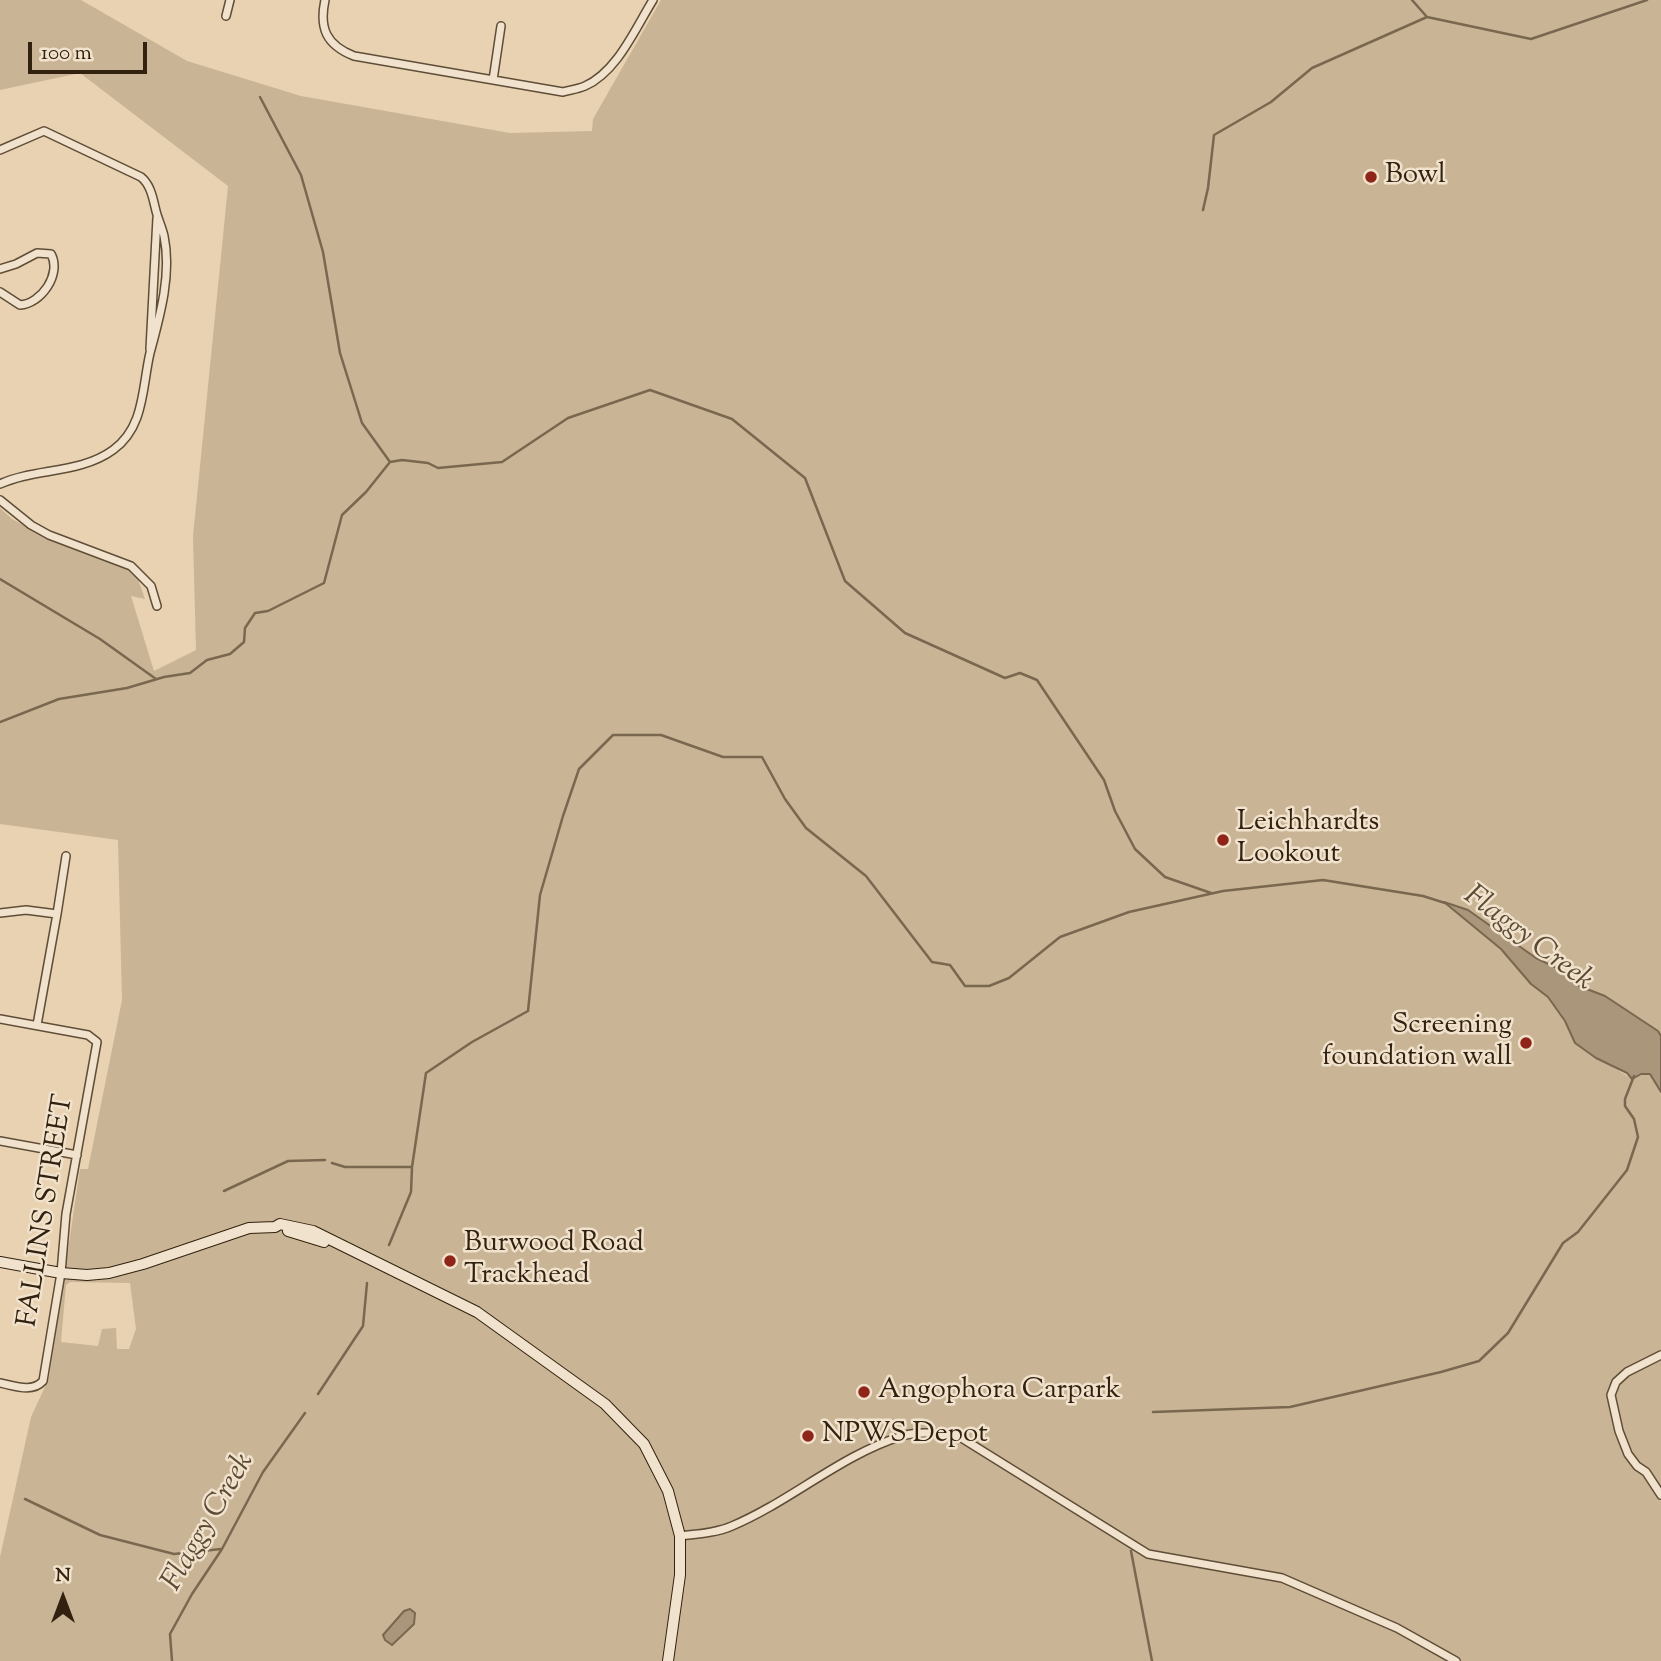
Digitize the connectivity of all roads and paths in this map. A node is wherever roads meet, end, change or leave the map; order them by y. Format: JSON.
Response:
{"nodes":[{"id":1,"x":230,"y":0,"type":"edge"},
{"id":2,"x":325,"y":0,"type":"edge"},
{"id":3,"x":653,"y":0,"type":"edge"},
{"id":4,"x":226,"y":16,"type":"dead end"},
{"id":5,"x":501,"y":26,"type":"dead end"},
{"id":6,"x":493,"y":80,"type":"junction"},
{"id":7,"x":0,"y":150,"type":"edge"},
{"id":8,"x":0,"y":269,"type":"edge"},
{"id":9,"x":0,"y":292,"type":"edge"},
{"id":10,"x":0,"y":484,"type":"edge"},
{"id":11,"x":0,"y":499,"type":"edge"},
{"id":12,"x":157,"y":606,"type":"dead end"},
{"id":13,"x":66,"y":856,"type":"dead end"},
{"id":14,"x":0,"y":913,"type":"edge"},
{"id":15,"x":57,"y":914,"type":"junction"},
{"id":16,"x":0,"y":1019,"type":"edge"},
{"id":17,"x":37,"y":1026,"type":"junction"},
{"id":18,"x":0,"y":1141,"type":"edge"},
{"id":19,"x":77,"y":1155,"type":"junction"},
{"id":20,"x":0,"y":1262,"type":"edge"},
{"id":21,"x":61,"y":1273,"type":"junction"},
{"id":22,"x":1661,"y":1355,"type":"edge"},
{"id":23,"x":0,"y":1383,"type":"edge"},
{"id":24,"x":1661,"y":1495,"type":"edge"},
{"id":25,"x":680,"y":1536,"type":"junction"},
{"id":26,"x":668,"y":1661,"type":"edge"},
{"id":27,"x":1455,"y":1661,"type":"edge"}],
"edges":[{"from":1,"to":4,"type":"street"},
{"from":2,"to":6,"type":"street"},
{"from":3,"to":6,"type":"street"},
{"from":5,"to":6,"type":"street"},
{"from":7,"to":10,"type":"street"},
{"from":8,"to":9,"type":"street"},
{"from":11,"to":12,"type":"street"},
{"from":13,"to":15,"type":"street"},
{"from":14,"to":15,"type":"street"},
{"from":15,"to":17,"type":"street"},
{"from":16,"to":17,"type":"street"},
{"from":17,"to":19,"type":"street","name":"FALLINS STREET"},
{"from":18,"to":19,"type":"street"},
{"from":19,"to":21,"type":"street","name":"FALLINS STREET"},
{"from":20,"to":21,"type":"main road"},
{"from":21,"to":23,"type":"street","name":"FALLINS STREET"},
{"from":21,"to":25,"type":"main road"},
{"from":22,"to":24,"type":"street"},
{"from":25,"to":26,"type":"main road"},
{"from":25,"to":27,"type":"street"}]}
